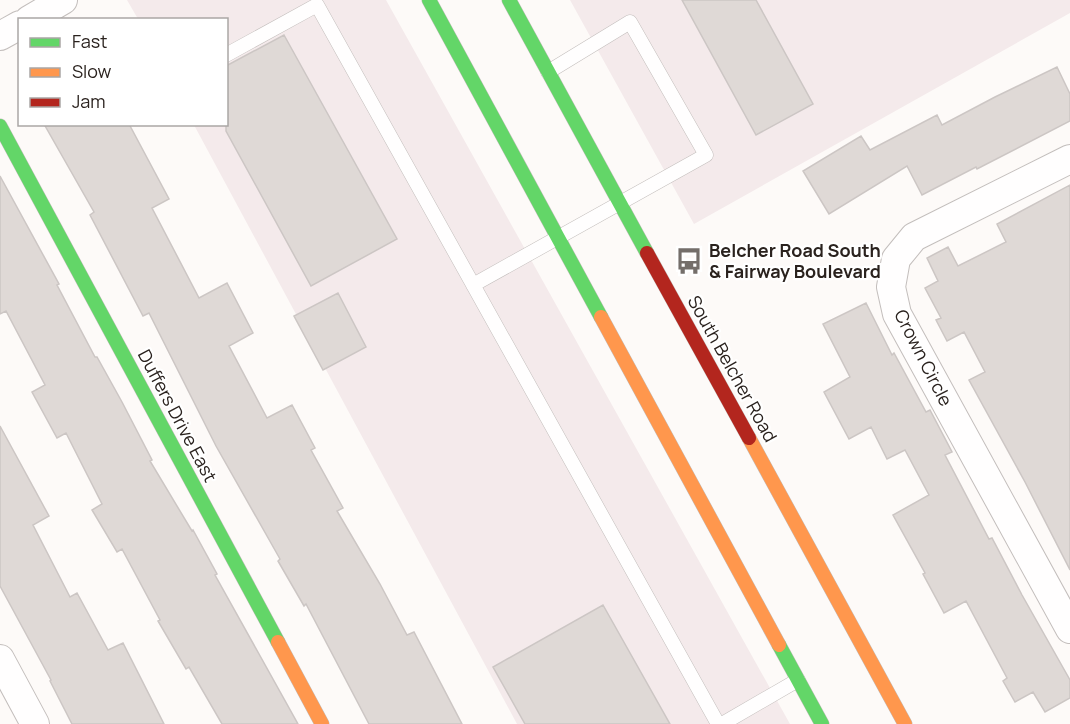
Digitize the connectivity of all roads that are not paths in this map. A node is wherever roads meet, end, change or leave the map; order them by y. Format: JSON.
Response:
{"nodes":[{"id":1,"x":63,"y":0,"type":"edge"},
{"id":2,"x":429,"y":0,"type":"edge"},
{"id":3,"x":509,"y":0,"type":"edge"},
{"id":4,"x":32,"y":18,"type":"edge"},
{"id":5,"x":18,"y":26,"type":"edge"},
{"id":6,"x":0,"y":36,"type":"edge"},
{"id":7,"x":228,"y":54,"type":"edge"},
{"id":8,"x":548,"y":72,"type":"junction"},
{"id":9,"x":0,"y":126,"type":"edge"},
{"id":10,"x":1070,"y":159,"type":"edge"},
{"id":11,"x":621,"y":204,"type":"junction"},
{"id":12,"x":558,"y":237,"type":"junction"},
{"id":13,"x":473,"y":285,"type":"junction"},
{"id":14,"x":1070,"y":629,"type":"edge"},
{"id":15,"x":0,"y":659,"type":"edge"},
{"id":16,"x":798,"y":680,"type":"junction"},
{"id":17,"x":35,"y":724,"type":"edge"},
{"id":18,"x":322,"y":724,"type":"edge"},
{"id":19,"x":720,"y":724,"type":"edge"},
{"id":20,"x":822,"y":724,"type":"edge"},
{"id":21,"x":905,"y":724,"type":"edge"}],
"edges":[{"from":1,"to":4,"type":"street"},
{"from":2,"to":12,"type":"main road"},
{"from":3,"to":8,"type":"main road","name":"South Belcher Road"},
{"from":5,"to":6,"type":"street"},
{"from":7,"to":13,"type":"lane"},
{"from":8,"to":11,"type":"main road","name":"South Belcher Road"},
{"from":8,"to":11,"type":"lane"},
{"from":9,"to":18,"type":"main road","name":"Duffers Drive East"},
{"from":10,"to":14,"type":"street","name":"Crown Circle"},
{"from":11,"to":12,"type":"lane"},
{"from":11,"to":21,"type":"main road","name":"South Belcher Road"},
{"from":12,"to":13,"type":"lane"},
{"from":12,"to":16,"type":"main road"},
{"from":13,"to":19,"type":"lane"},
{"from":15,"to":17,"type":"street"},
{"from":16,"to":19,"type":"lane"},
{"from":16,"to":20,"type":"main road"}]}
